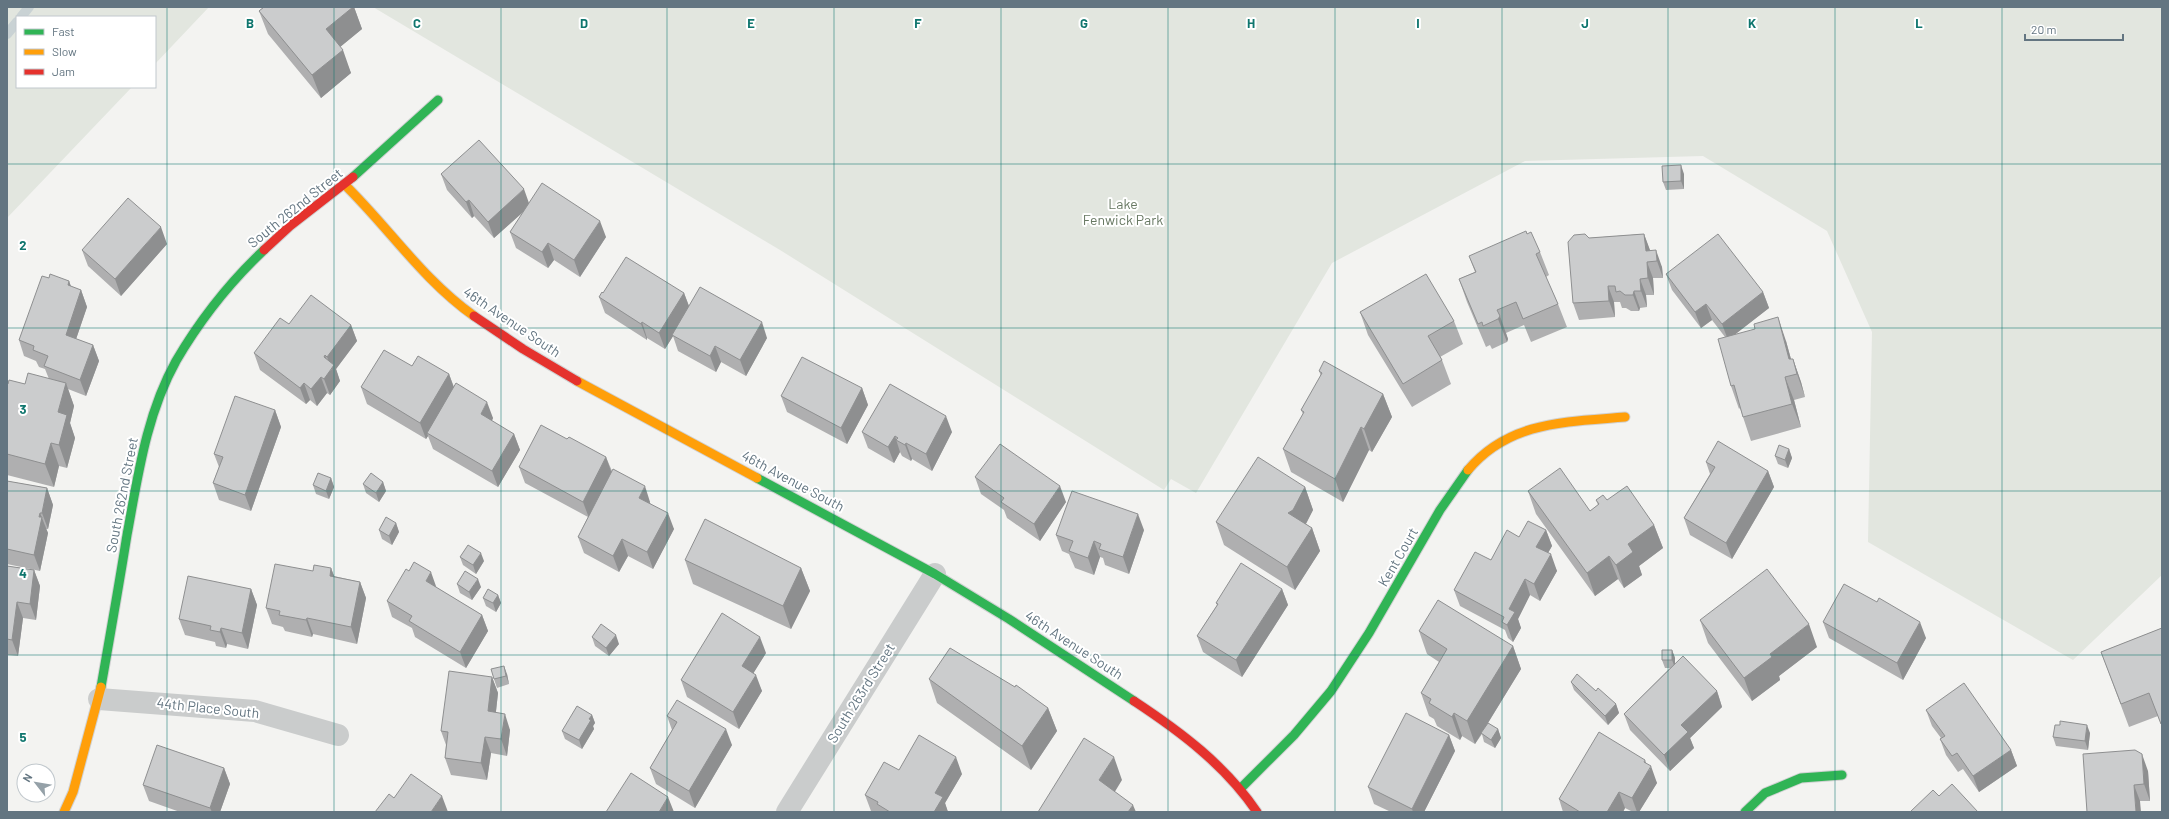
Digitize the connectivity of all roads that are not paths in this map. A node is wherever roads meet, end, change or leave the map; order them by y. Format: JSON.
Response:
{"nodes":[{"id":1,"x":438,"y":100,"type":"dead end"},
{"id":2,"x":345,"y":185,"type":"junction"},
{"id":3,"x":1625,"y":417,"type":"dead end"},
{"id":4,"x":935,"y":574,"type":"junction"},
{"id":5,"x":99,"y":699,"type":"junction"},
{"id":6,"x":338,"y":735,"type":"dead end"},
{"id":7,"x":1842,"y":776,"type":"dead end"},
{"id":8,"x":1241,"y":788,"type":"junction"},
{"id":9,"x":64,"y":812,"type":"edge"},
{"id":10,"x":787,"y":812,"type":"edge"},
{"id":11,"x":1257,"y":812,"type":"edge"},
{"id":12,"x":1745,"y":812,"type":"edge"}],
"edges":[{"from":1,"to":2,"type":"street","name":"South 262nd Street"},
{"from":2,"to":4,"type":"street","name":"46th Avenue South"},
{"from":2,"to":5,"type":"street","name":"South 262nd Street"},
{"from":3,"to":8,"type":"street","name":"Kent Court"},
{"from":4,"to":8,"type":"street","name":"46th Avenue South"},
{"from":4,"to":10,"type":"street","name":"South 263rd Street"},
{"from":5,"to":6,"type":"street","name":"44th Place South"},
{"from":5,"to":9,"type":"street","name":"South 262nd Street"},
{"from":7,"to":12,"type":"street"},
{"from":8,"to":11,"type":"street","name":"46th Avenue South"}]}
